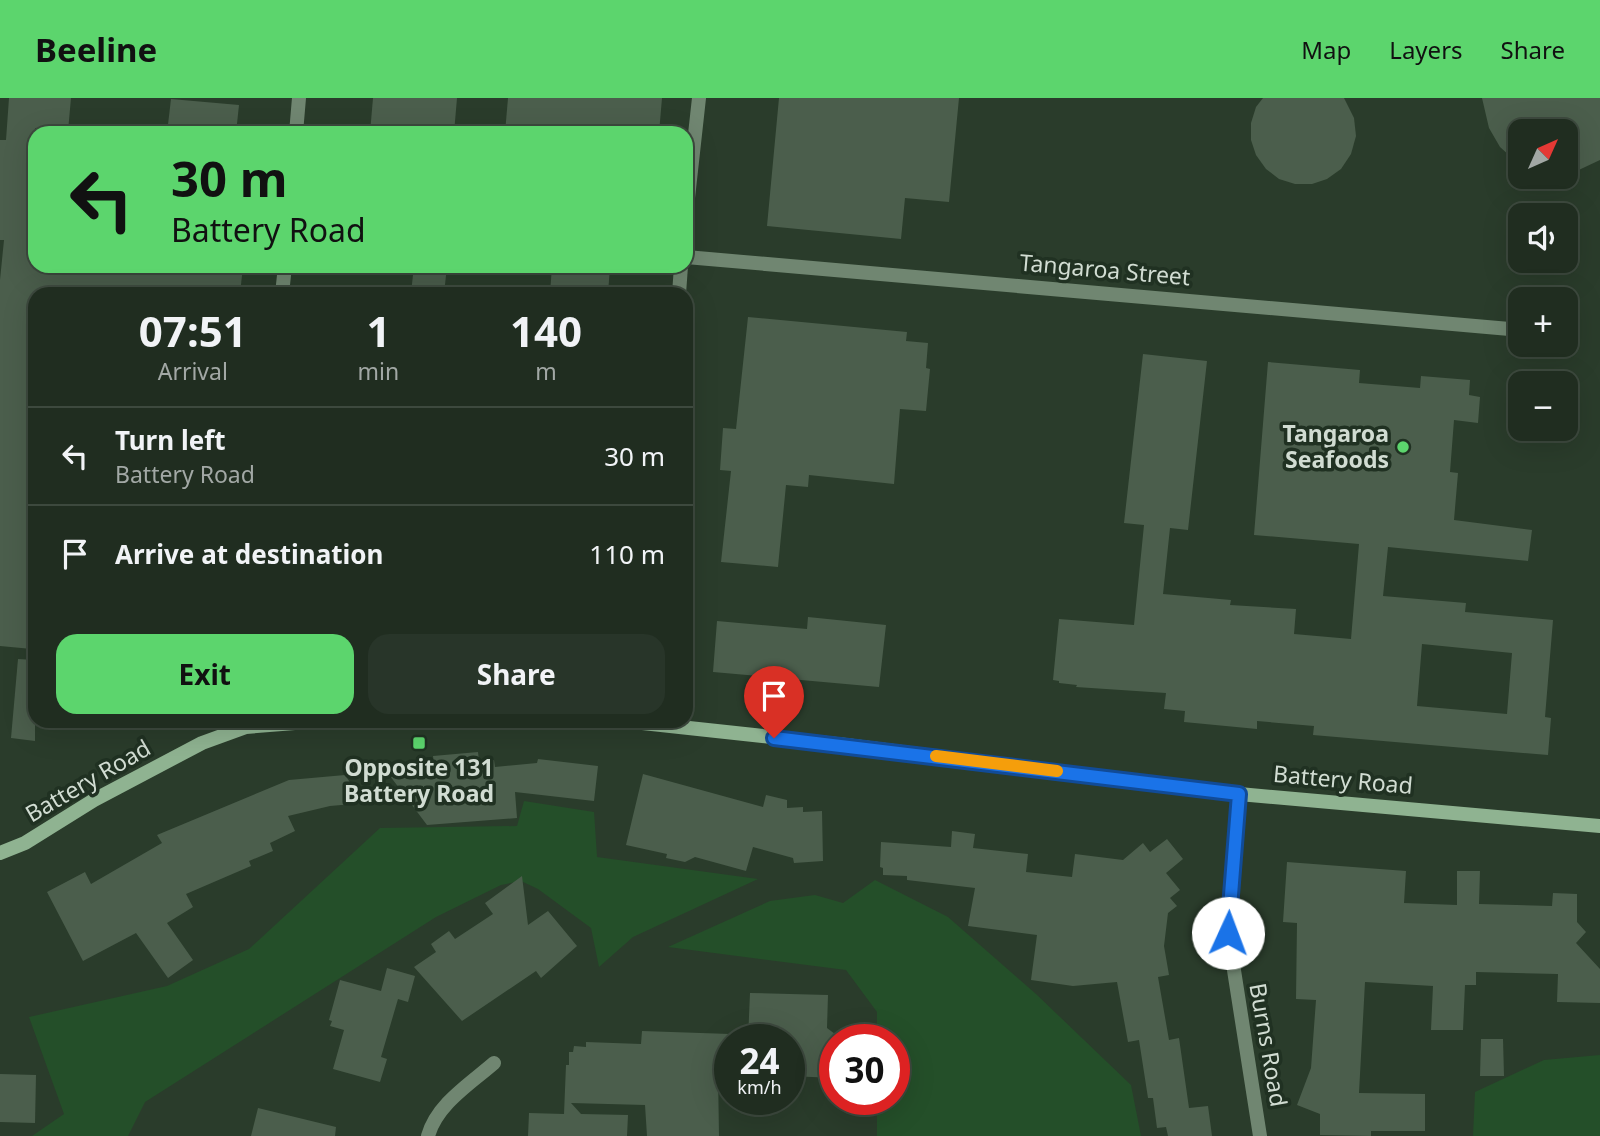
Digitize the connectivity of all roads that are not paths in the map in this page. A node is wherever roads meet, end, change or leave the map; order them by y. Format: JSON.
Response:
{"nodes":[{"id":1,"x":299,"y":98,"type":"edge"},
{"id":2,"x":699,"y":98,"type":"edge"},
{"id":3,"x":297,"y":126,"type":"edge"},
{"id":4,"x":693,"y":152,"type":"edge"},
{"id":5,"x":693,"y":258,"type":"edge"},
{"id":6,"x":1508,"y":329,"type":"edge"},
{"id":7,"x":693,"y":727,"type":"edge"},
{"id":8,"x":237,"y":728,"type":"edge"},
{"id":9,"x":1239,"y":794,"type":"junction"},
{"id":10,"x":1600,"y":826,"type":"edge"},
{"id":11,"x":0,"y":853,"type":"edge"},
{"id":12,"x":494,"y":1063,"type":"dead end"},
{"id":13,"x":428,"y":1136,"type":"edge"},
{"id":14,"x":1260,"y":1136,"type":"edge"}],
"edges":[{"from":1,"to":3,"type":"street"},
{"from":2,"to":4,"type":"street"},
{"from":5,"to":6,"type":"street","name":"Tangaroa Street"},
{"from":7,"to":9,"type":"street","name":"Battery Road"},
{"from":8,"to":11,"type":"street","name":"Battery Road"},
{"from":9,"to":10,"type":"street","name":"Battery Road"},
{"from":9,"to":14,"type":"street","name":"Burns Road"},
{"from":12,"to":13,"type":"street"}]}
